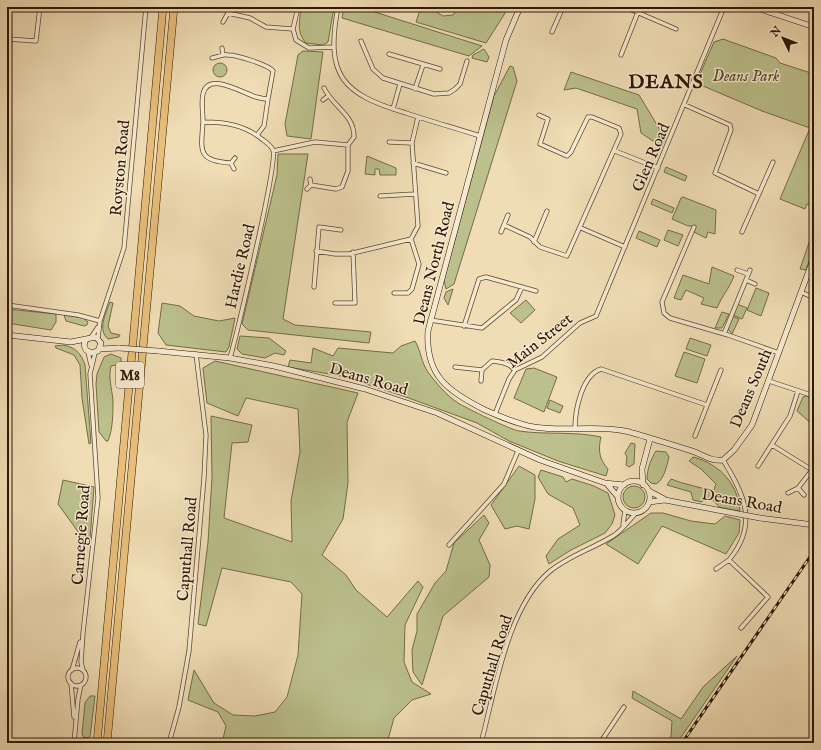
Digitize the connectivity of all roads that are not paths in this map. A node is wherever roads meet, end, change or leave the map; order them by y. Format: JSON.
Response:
{"nodes":[{"id":1,"x":40,"y":7,"type":"edge"},
{"id":2,"x":146,"y":7,"type":"edge"},
{"id":3,"x":163,"y":7,"type":"edge"},
{"id":4,"x":174,"y":7,"type":"edge"},
{"id":5,"x":225,"y":7,"type":"edge"},
{"id":6,"x":298,"y":7,"type":"edge"},
{"id":7,"x":338,"y":7,"type":"edge"},
{"id":8,"x":520,"y":7,"type":"edge"},
{"id":9,"x":563,"y":7,"type":"edge"},
{"id":10,"x":625,"y":7,"type":"edge"},
{"id":11,"x":640,"y":7,"type":"edge"},
{"id":12,"x":724,"y":7,"type":"edge"},
{"id":13,"x":754,"y":7,"type":"edge"},
{"id":14,"x":773,"y":7,"type":"edge"},
{"id":15,"x":228,"y":13,"type":"junction"},
{"id":16,"x":638,"y":13,"type":"junction"},
{"id":17,"x":770,"y":13,"type":"junction"},
{"id":18,"x":223,"y":22,"type":"dead end"},
{"id":19,"x":814,"y":26,"type":"edge"},
{"id":20,"x":293,"y":29,"type":"junction"},
{"id":21,"x":676,"y":29,"type":"dead end"},
{"id":22,"x":552,"y":32,"type":"dead end"},
{"id":23,"x":8,"y":39,"type":"edge"},
{"id":24,"x":361,"y":41,"type":"dead end"},
{"id":25,"x":333,"y":47,"type":"junction"},
{"id":26,"x":222,"y":48,"type":"dead end"},
{"id":27,"x":389,"y":54,"type":"dead end"},
{"id":28,"x":223,"y":55,"type":"junction"},
{"id":29,"x":622,"y":55,"type":"dead end"},
{"id":30,"x":212,"y":58,"type":"dead end"},
{"id":31,"x":467,"y":61,"type":"dead end"},
{"id":32,"x":423,"y":65,"type":"junction"},
{"id":33,"x":440,"y":69,"type":"dead end"},
{"id":34,"x":400,"y":84,"type":"junction"},
{"id":35,"x":324,"y":88,"type":"dead end"},
{"id":36,"x":415,"y":89,"type":"junction"},
{"id":37,"x":328,"y":96,"type":"junction"},
{"id":38,"x":268,"y":99,"type":"junction"},
{"id":39,"x":322,"y":100,"type":"dead end"},
{"id":40,"x":685,"y":105,"type":"junction"},
{"id":41,"x":393,"y":109,"type":"junction"},
{"id":42,"x":539,"y":115,"type":"dead end"},
{"id":43,"x":418,"y":117,"type":"junction"},
{"id":44,"x":203,"y":122,"type":"junction"},
{"id":45,"x":257,"y":135,"type":"junction"},
{"id":46,"x":480,"y":136,"type":"junction"},
{"id":47,"x":389,"y":142,"type":"dead end"},
{"id":48,"x":412,"y":143,"type":"junction"},
{"id":49,"x":348,"y":146,"type":"junction"},
{"id":50,"x":273,"y":151,"type":"junction"},
{"id":51,"x":615,"y":151,"type":"junction"},
{"id":52,"x":235,"y":158,"type":"dead end"},
{"id":53,"x":231,"y":162,"type":"junction"},
{"id":54,"x":773,"y":162,"type":"dead end"},
{"id":55,"x":413,"y":163,"type":"junction"},
{"id":56,"x":658,"y":168,"type":"junction"},
{"id":57,"x":234,"y":169,"type":"dead end"},
{"id":58,"x":446,"y":173,"type":"dead end"},
{"id":59,"x":310,"y":179,"type":"dead end"},
{"id":60,"x":311,"y":185,"type":"junction"},
{"id":61,"x":307,"y":189,"type":"dead end"},
{"id":62,"x":415,"y":194,"type":"junction"},
{"id":63,"x":759,"y":194,"type":"junction"},
{"id":64,"x":380,"y":196,"type":"dead end"},
{"id":65,"x":547,"y":211,"type":"dead end"},
{"id":66,"x":508,"y":215,"type":"dead end"},
{"id":67,"x":504,"y":225,"type":"junction"},
{"id":68,"x":694,"y":227,"type":"dead end"},
{"id":69,"x":581,"y":228,"type":"junction"},
{"id":70,"x":341,"y":230,"type":"dead end"},
{"id":71,"x":501,"y":232,"type":"dead end"},
{"id":72,"x":742,"y":232,"type":"dead end"},
{"id":73,"x":411,"y":239,"type":"junction"},
{"id":74,"x":534,"y":242,"type":"junction"},
{"id":75,"x":626,"y":247,"type":"junction"},
{"id":76,"x":316,"y":251,"type":"junction"},
{"id":77,"x":353,"y":252,"type":"junction"},
{"id":78,"x":814,"y":257,"type":"edge"},
{"id":79,"x":737,"y":270,"type":"dead end"},
{"id":80,"x":750,"y":270,"type":"dead end"},
{"id":81,"x":748,"y":274,"type":"junction"},
{"id":82,"x":746,"y":280,"type":"junction"},
{"id":83,"x":755,"y":284,"type":"dead end"},
{"id":84,"x":314,"y":287,"type":"dead end"},
{"id":85,"x":522,"y":287,"type":"junction"},
{"id":86,"x":536,"y":291,"type":"dead end"},
{"id":87,"x":801,"y":292,"type":"junction"},
{"id":88,"x":394,"y":293,"type":"dead end"},
{"id":89,"x":814,"y":298,"type":"edge"},
{"id":90,"x":335,"y":303,"type":"dead end"},
{"id":91,"x":7,"y":305,"type":"edge"},
{"id":92,"x":596,"y":316,"type":"joint"},
{"id":93,"x":430,"y":320,"type":"junction"},
{"id":94,"x":100,"y":321,"type":"junction"},
{"id":95,"x":464,"y":326,"type":"junction"},
{"id":96,"x":98,"y":327,"type":"junction"},
{"id":97,"x":724,"y":334,"type":"junction"},
{"id":98,"x":7,"y":335,"type":"edge"},
{"id":99,"x":92,"y":336,"type":"junction"},
{"id":100,"x":86,"y":339,"type":"junction"},
{"id":101,"x":71,"y":342,"type":"junction"},
{"id":102,"x":100,"y":343,"type":"junction"},
{"id":103,"x":86,"y":350,"type":"junction"},
{"id":104,"x":95,"y":353,"type":"junction"},
{"id":105,"x":196,"y":354,"type":"junction"},
{"id":106,"x":779,"y":354,"type":"junction"},
{"id":107,"x":230,"y":358,"type":"junction"},
{"id":108,"x":91,"y":366,"type":"junction"},
{"id":109,"x":455,"y":367,"type":"dead end"},
{"id":110,"x":482,"y":370,"type":"junction"},
{"id":111,"x":515,"y":370,"type":"junction"},
{"id":112,"x":720,"y":370,"type":"dead end"},
{"id":113,"x":481,"y":381,"type":"dead end"},
{"id":114,"x":769,"y":381,"type":"junction"},
{"id":115,"x":798,"y":391,"type":"junction"},
{"id":116,"x":814,"y":396,"type":"edge"},
{"id":117,"x":707,"y":405,"type":"junction"},
{"id":118,"x":495,"y":414,"type":"junction"},
{"id":119,"x":574,"y":428,"type":"junction"},
{"id":120,"x":695,"y":436,"type":"dead end"},
{"id":121,"x":650,"y":439,"type":"junction"},
{"id":122,"x":772,"y":445,"type":"junction"},
{"id":123,"x":518,"y":451,"type":"junction"},
{"id":124,"x":723,"y":460,"type":"junction"},
{"id":125,"x":758,"y":466,"type":"dead end"},
{"id":126,"x":642,"y":469,"type":"junction"},
{"id":127,"x":813,"y":469,"type":"edge"},
{"id":128,"x":634,"y":481,"type":"junction"},
{"id":129,"x":605,"y":483,"type":"junction"},
{"id":130,"x":624,"y":485,"type":"junction"},
{"id":131,"x":643,"y":485,"type":"junction"},
{"id":132,"x":798,"y":488,"type":"junction"},
{"id":133,"x":649,"y":491,"type":"junction"},
{"id":134,"x":788,"y":493,"type":"dead end"},
{"id":135,"x":804,"y":494,"type":"dead end"},
{"id":136,"x":618,"y":496,"type":"junction"},
{"id":137,"x":665,"y":500,"type":"junction"},
{"id":138,"x":650,"y":502,"type":"junction"},
{"id":139,"x":625,"y":510,"type":"junction"},
{"id":140,"x":636,"y":513,"type":"junction"},
{"id":141,"x":623,"y":525,"type":"junction"},
{"id":142,"x":814,"y":525,"type":"edge"},
{"id":143,"x":449,"y":545,"type":"dead end"},
{"id":144,"x":729,"y":560,"type":"junction"},
{"id":145,"x":716,"y":569,"type":"dead end"},
{"id":146,"x":741,"y":628,"type":"dead end"},
{"id":147,"x":83,"y":633,"type":"junction"},
{"id":148,"x":72,"y":670,"type":"junction"},
{"id":149,"x":83,"y":670,"type":"junction"},
{"id":150,"x":71,"y":684,"type":"junction"},
{"id":151,"x":81,"y":685,"type":"junction"},
{"id":152,"x":624,"y":707,"type":"dead end"},
{"id":153,"x":75,"y":726,"type":"junction"},
{"id":154,"x":74,"y":743,"type":"edge"},
{"id":155,"x":97,"y":743,"type":"edge"},
{"id":156,"x":107,"y":743,"type":"edge"},
{"id":157,"x":169,"y":743,"type":"edge"},
{"id":158,"x":481,"y":743,"type":"edge"},
{"id":159,"x":600,"y":743,"type":"edge"}],
"edges":[{"from":1,"to":23,"type":"street"},
{"from":2,"to":94,"type":"street","name":"Royston Road"},
{"from":3,"to":155,"type":"highway","number":"M8"},
{"from":4,"to":156,"type":"highway","number":"M8"},
{"from":5,"to":15,"type":"street"},
{"from":6,"to":20,"type":"street"},
{"from":7,"to":25,"type":"street"},
{"from":8,"to":46,"type":"street","name":"Deans North Road"},
{"from":9,"to":22,"type":"street"},
{"from":10,"to":16,"type":"street"},
{"from":11,"to":16,"type":"street"},
{"from":12,"to":40,"type":"street","name":"Glen Road"},
{"from":13,"to":17,"type":"street"},
{"from":14,"to":17,"type":"street"},
{"from":15,"to":18,"type":"street"},
{"from":15,"to":20,"type":"street"},
{"from":16,"to":21,"type":"street"},
{"from":16,"to":29,"type":"street"},
{"from":17,"to":19,"type":"street"},
{"from":20,"to":25,"type":"street"},
{"from":24,"to":34,"type":"street"},
{"from":25,"to":41,"type":"street"},
{"from":26,"to":28,"type":"street"},
{"from":27,"to":32,"type":"street"},
{"from":28,"to":30,"type":"street"},
{"from":28,"to":38,"type":"street"},
{"from":31,"to":36,"type":"street"},
{"from":32,"to":33,"type":"street"},
{"from":32,"to":36,"type":"street"},
{"from":34,"to":36,"type":"street"},
{"from":34,"to":41,"type":"street"},
{"from":35,"to":37,"type":"street"},
{"from":37,"to":39,"type":"street"},
{"from":37,"to":49,"type":"street"},
{"from":38,"to":44,"type":"street"},
{"from":38,"to":45,"type":"street"},
{"from":40,"to":56,"type":"street","name":"Glen Road"},
{"from":40,"to":63,"type":"street"},
{"from":41,"to":43,"type":"street"},
{"from":42,"to":51,"type":"street"},
{"from":43,"to":46,"type":"street"},
{"from":43,"to":48,"type":"street"},
{"from":44,"to":45,"type":"street"},
{"from":44,"to":53,"type":"street"},
{"from":45,"to":50,"type":"street"},
{"from":46,"to":93,"type":"street","name":"Deans North Road"},
{"from":47,"to":48,"type":"street"},
{"from":48,"to":55,"type":"street"},
{"from":49,"to":50,"type":"street"},
{"from":49,"to":60,"type":"street"},
{"from":50,"to":107,"type":"street","name":"Hardie Road"},
{"from":51,"to":56,"type":"street"},
{"from":51,"to":69,"type":"street"},
{"from":52,"to":53,"type":"street"},
{"from":53,"to":57,"type":"street"},
{"from":54,"to":63,"type":"street"},
{"from":55,"to":58,"type":"street"},
{"from":55,"to":62,"type":"street"},
{"from":56,"to":75,"type":"street","name":"Glen Road"},
{"from":59,"to":60,"type":"street"},
{"from":60,"to":61,"type":"street"},
{"from":62,"to":64,"type":"street"},
{"from":62,"to":73,"type":"street"},
{"from":63,"to":72,"type":"street"},
{"from":65,"to":74,"type":"street"},
{"from":66,"to":67,"type":"street"},
{"from":67,"to":71,"type":"street"},
{"from":67,"to":74,"type":"street"},
{"from":68,"to":97,"type":"street"},
{"from":69,"to":74,"type":"street"},
{"from":69,"to":75,"type":"street"},
{"from":70,"to":76,"type":"street"},
{"from":73,"to":77,"type":"street"},
{"from":73,"to":88,"type":"street"},
{"from":75,"to":92,"type":"street","name":"Glen Road"},
{"from":76,"to":77,"type":"street"},
{"from":76,"to":84,"type":"street"},
{"from":77,"to":90,"type":"street"},
{"from":78,"to":87,"type":"street","name":"Deans South"},
{"from":79,"to":81,"type":"street"},
{"from":80,"to":81,"type":"street"},
{"from":81,"to":82,"type":"street"},
{"from":82,"to":83,"type":"street"},
{"from":82,"to":97,"type":"street"},
{"from":85,"to":86,"type":"street"},
{"from":85,"to":95,"type":"street"},
{"from":85,"to":95,"type":"street"},
{"from":87,"to":89,"type":"street"},
{"from":87,"to":106,"type":"street","name":"Deans South"},
{"from":91,"to":94,"type":"street"},
{"from":92,"to":111,"type":"street","name":"Main Street"},
{"from":93,"to":95,"type":"street"},
{"from":93,"to":118,"type":"street","name":"Deans North Road"},
{"from":94,"to":96,"type":"street","name":"Royston Road"},
{"from":96,"to":99,"type":"street","name":"Royston Road"},
{"from":96,"to":102,"type":"street","name":"Royston Road"},
{"from":97,"to":106,"type":"street"},
{"from":98,"to":101,"type":"street"},
{"from":99,"to":100,"type":"street"},
{"from":99,"to":102,"type":"street","name":"Deans Road"},
{"from":100,"to":101,"type":"street"},
{"from":100,"to":103,"type":"street"},
{"from":101,"to":103,"type":"street"},
{"from":102,"to":104,"type":"street"},
{"from":102,"to":105,"type":"street","name":"Deans Road","bridge":true},
{"from":103,"to":104,"type":"street"},
{"from":103,"to":108,"type":"street","name":"Carnegie Road"},
{"from":104,"to":108,"type":"street","name":"Carnegie Road"},
{"from":105,"to":107,"type":"street","name":"Deans Road"},
{"from":105,"to":157,"type":"street","name":"Caputhall Road"},
{"from":106,"to":114,"type":"street","name":"Deans South"},
{"from":107,"to":123,"type":"street","name":"Deans Road"},
{"from":108,"to":147,"type":"street","name":"Carnegie Road"},
{"from":109,"to":110,"type":"street"},
{"from":110,"to":111,"type":"street"},
{"from":110,"to":113,"type":"street"},
{"from":111,"to":118,"type":"street","name":"Main Street"},
{"from":112,"to":117,"type":"street"},
{"from":114,"to":115,"type":"street"},
{"from":114,"to":124,"type":"street","name":"Deans South"},
{"from":115,"to":116,"type":"street"},
{"from":115,"to":122,"type":"street"},
{"from":117,"to":119,"type":"street"},
{"from":117,"to":120,"type":"street"},
{"from":118,"to":119,"type":"street","name":"Deans North Road"},
{"from":119,"to":121,"type":"street","name":"Deans North Road"},
{"from":121,"to":124,"type":"street"},
{"from":121,"to":126,"type":"street"},
{"from":122,"to":125,"type":"street"},
{"from":122,"to":127,"type":"street"},
{"from":123,"to":129,"type":"street","name":"Deans Road"},
{"from":123,"to":143,"type":"street"},
{"from":124,"to":144,"type":"street"},
{"from":126,"to":128,"type":"street"},
{"from":126,"to":131,"type":"street"},
{"from":127,"to":132,"type":"street"},
{"from":128,"to":130,"type":"street"},
{"from":128,"to":131,"type":"street"},
{"from":129,"to":130,"type":"street","name":"Deans Road"},
{"from":129,"to":136,"type":"street","name":"Deans Road"},
{"from":130,"to":136,"type":"street"},
{"from":131,"to":133,"type":"street"},
{"from":132,"to":134,"type":"street"},
{"from":132,"to":135,"type":"street"},
{"from":133,"to":137,"type":"street","name":"Deans Road"},
{"from":133,"to":138,"type":"street"},
{"from":136,"to":139,"type":"street"},
{"from":137,"to":138,"type":"street","name":"Deans Road"},
{"from":137,"to":142,"type":"street","name":"Deans Road","bridge":true},
{"from":138,"to":140,"type":"street"},
{"from":139,"to":140,"type":"street"},
{"from":139,"to":141,"type":"street"},
{"from":140,"to":141,"type":"street","name":"Caputhall Road"},
{"from":141,"to":158,"type":"street","name":"Caputhall Road"},
{"from":144,"to":145,"type":"street"},
{"from":144,"to":146,"type":"street"},
{"from":147,"to":148,"type":"street","name":"Carnegie Road"},
{"from":147,"to":149,"type":"street","name":"Carnegie Road"},
{"from":148,"to":149,"type":"street"},
{"from":148,"to":150,"type":"street","name":"Carnegie Road"},
{"from":149,"to":151,"type":"street","name":"Carnegie Road"},
{"from":150,"to":151,"type":"street"},
{"from":150,"to":153,"type":"street","name":"Carnegie Road"},
{"from":151,"to":153,"type":"street","name":"Carnegie Road"},
{"from":152,"to":159,"type":"street"},
{"from":153,"to":154,"type":"street","name":"Carnegie Road"}]}
